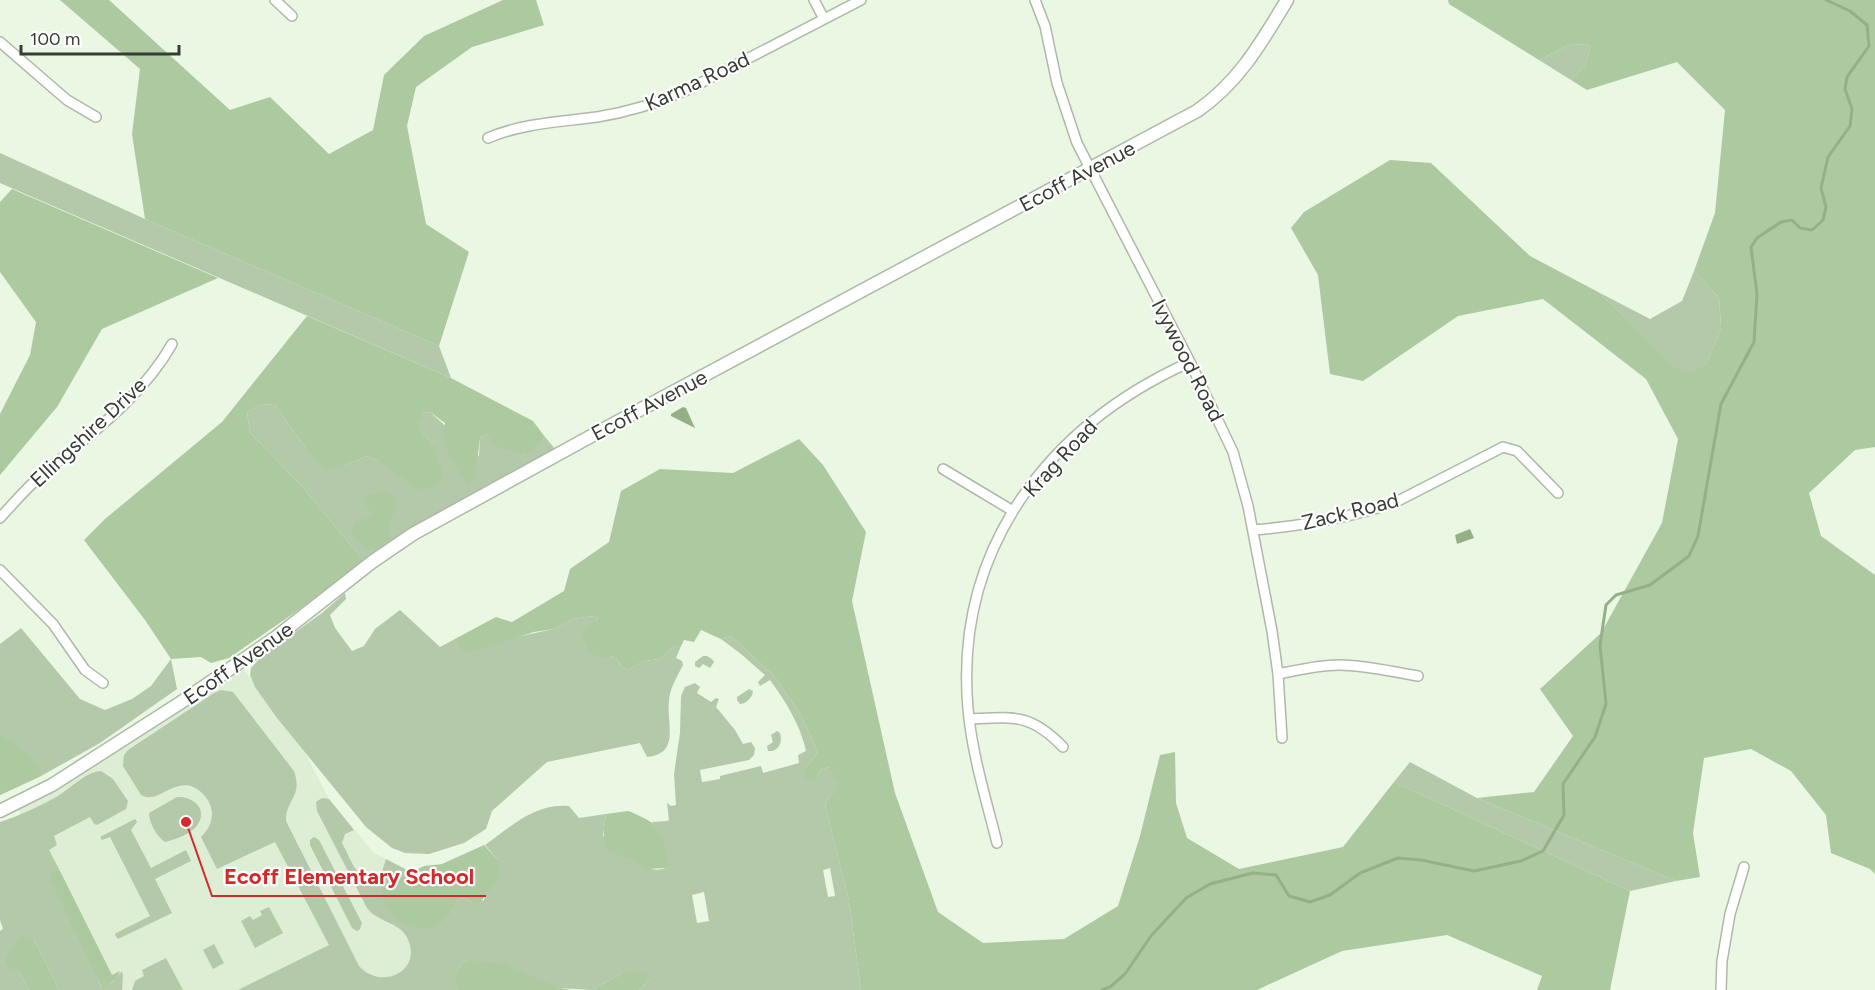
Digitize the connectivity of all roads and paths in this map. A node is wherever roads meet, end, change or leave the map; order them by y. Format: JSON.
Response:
{"nodes":[{"id":1,"x":275,"y":0,"type":"edge"},
{"id":2,"x":814,"y":0,"type":"edge"},
{"id":3,"x":861,"y":0,"type":"edge"},
{"id":4,"x":1035,"y":0,"type":"edge"},
{"id":5,"x":1287,"y":0,"type":"edge"},
{"id":6,"x":292,"y":16,"type":"dead end"},
{"id":7,"x":824,"y":19,"type":"junction"},
{"id":8,"x":0,"y":42,"type":"edge"},
{"id":9,"x":96,"y":117,"type":"dead end"},
{"id":10,"x":488,"y":138,"type":"dead end"},
{"id":11,"x":1089,"y":169,"type":"junction"},
{"id":12,"x":172,"y":344,"type":"dead end"},
{"id":13,"x":1190,"y":362,"type":"junction"},
{"id":14,"x":943,"y":469,"type":"dead end"},
{"id":15,"x":1558,"y":493,"type":"dead end"},
{"id":16,"x":1013,"y":512,"type":"junction"},
{"id":17,"x":0,"y":518,"type":"edge"},
{"id":18,"x":1253,"y":531,"type":"junction"},
{"id":19,"x":0,"y":570,"type":"edge"},
{"id":20,"x":1278,"y":674,"type":"junction"},
{"id":21,"x":1418,"y":676,"type":"dead end"},
{"id":22,"x":104,"y":683,"type":"dead end"},
{"id":23,"x":969,"y":719,"type":"junction"},
{"id":24,"x":1282,"y":738,"type":"dead end"},
{"id":25,"x":1063,"y":747,"type":"dead end"},
{"id":26,"x":0,"y":811,"type":"edge"},
{"id":27,"x":997,"y":843,"type":"dead end"},
{"id":28,"x":1743,"y":867,"type":"dead end"},
{"id":29,"x":1720,"y":990,"type":"edge"}],
"edges":[{"from":1,"to":6,"type":"street"},
{"from":2,"to":7,"type":"street"},
{"from":3,"to":7,"type":"street","name":"Karma Road"},
{"from":4,"to":11,"type":"street","name":"Ivywood Road"},
{"from":5,"to":11,"type":"street","name":"Ecoff Avenue"},
{"from":7,"to":10,"type":"street","name":"Karma Road"},
{"from":8,"to":9,"type":"street"},
{"from":11,"to":13,"type":"street","name":"Ivywood Road"},
{"from":11,"to":26,"type":"street","name":"Ecoff Avenue"},
{"from":12,"to":17,"type":"street","name":"Ellingshire Drive"},
{"from":13,"to":16,"type":"street","name":"Krag Road"},
{"from":13,"to":18,"type":"street","name":"Ivywood Road"},
{"from":14,"to":16,"type":"street"},
{"from":15,"to":18,"type":"street","name":"Zack Road"},
{"from":16,"to":23,"type":"street","name":"Krag Road"},
{"from":18,"to":20,"type":"street","name":"Ivywood Road"},
{"from":19,"to":22,"type":"street"},
{"from":20,"to":21,"type":"street"},
{"from":20,"to":24,"type":"street","name":"Ivywood Road"},
{"from":23,"to":25,"type":"street"},
{"from":23,"to":27,"type":"street","name":"Krag Road"},
{"from":28,"to":29,"type":"street"}]}
